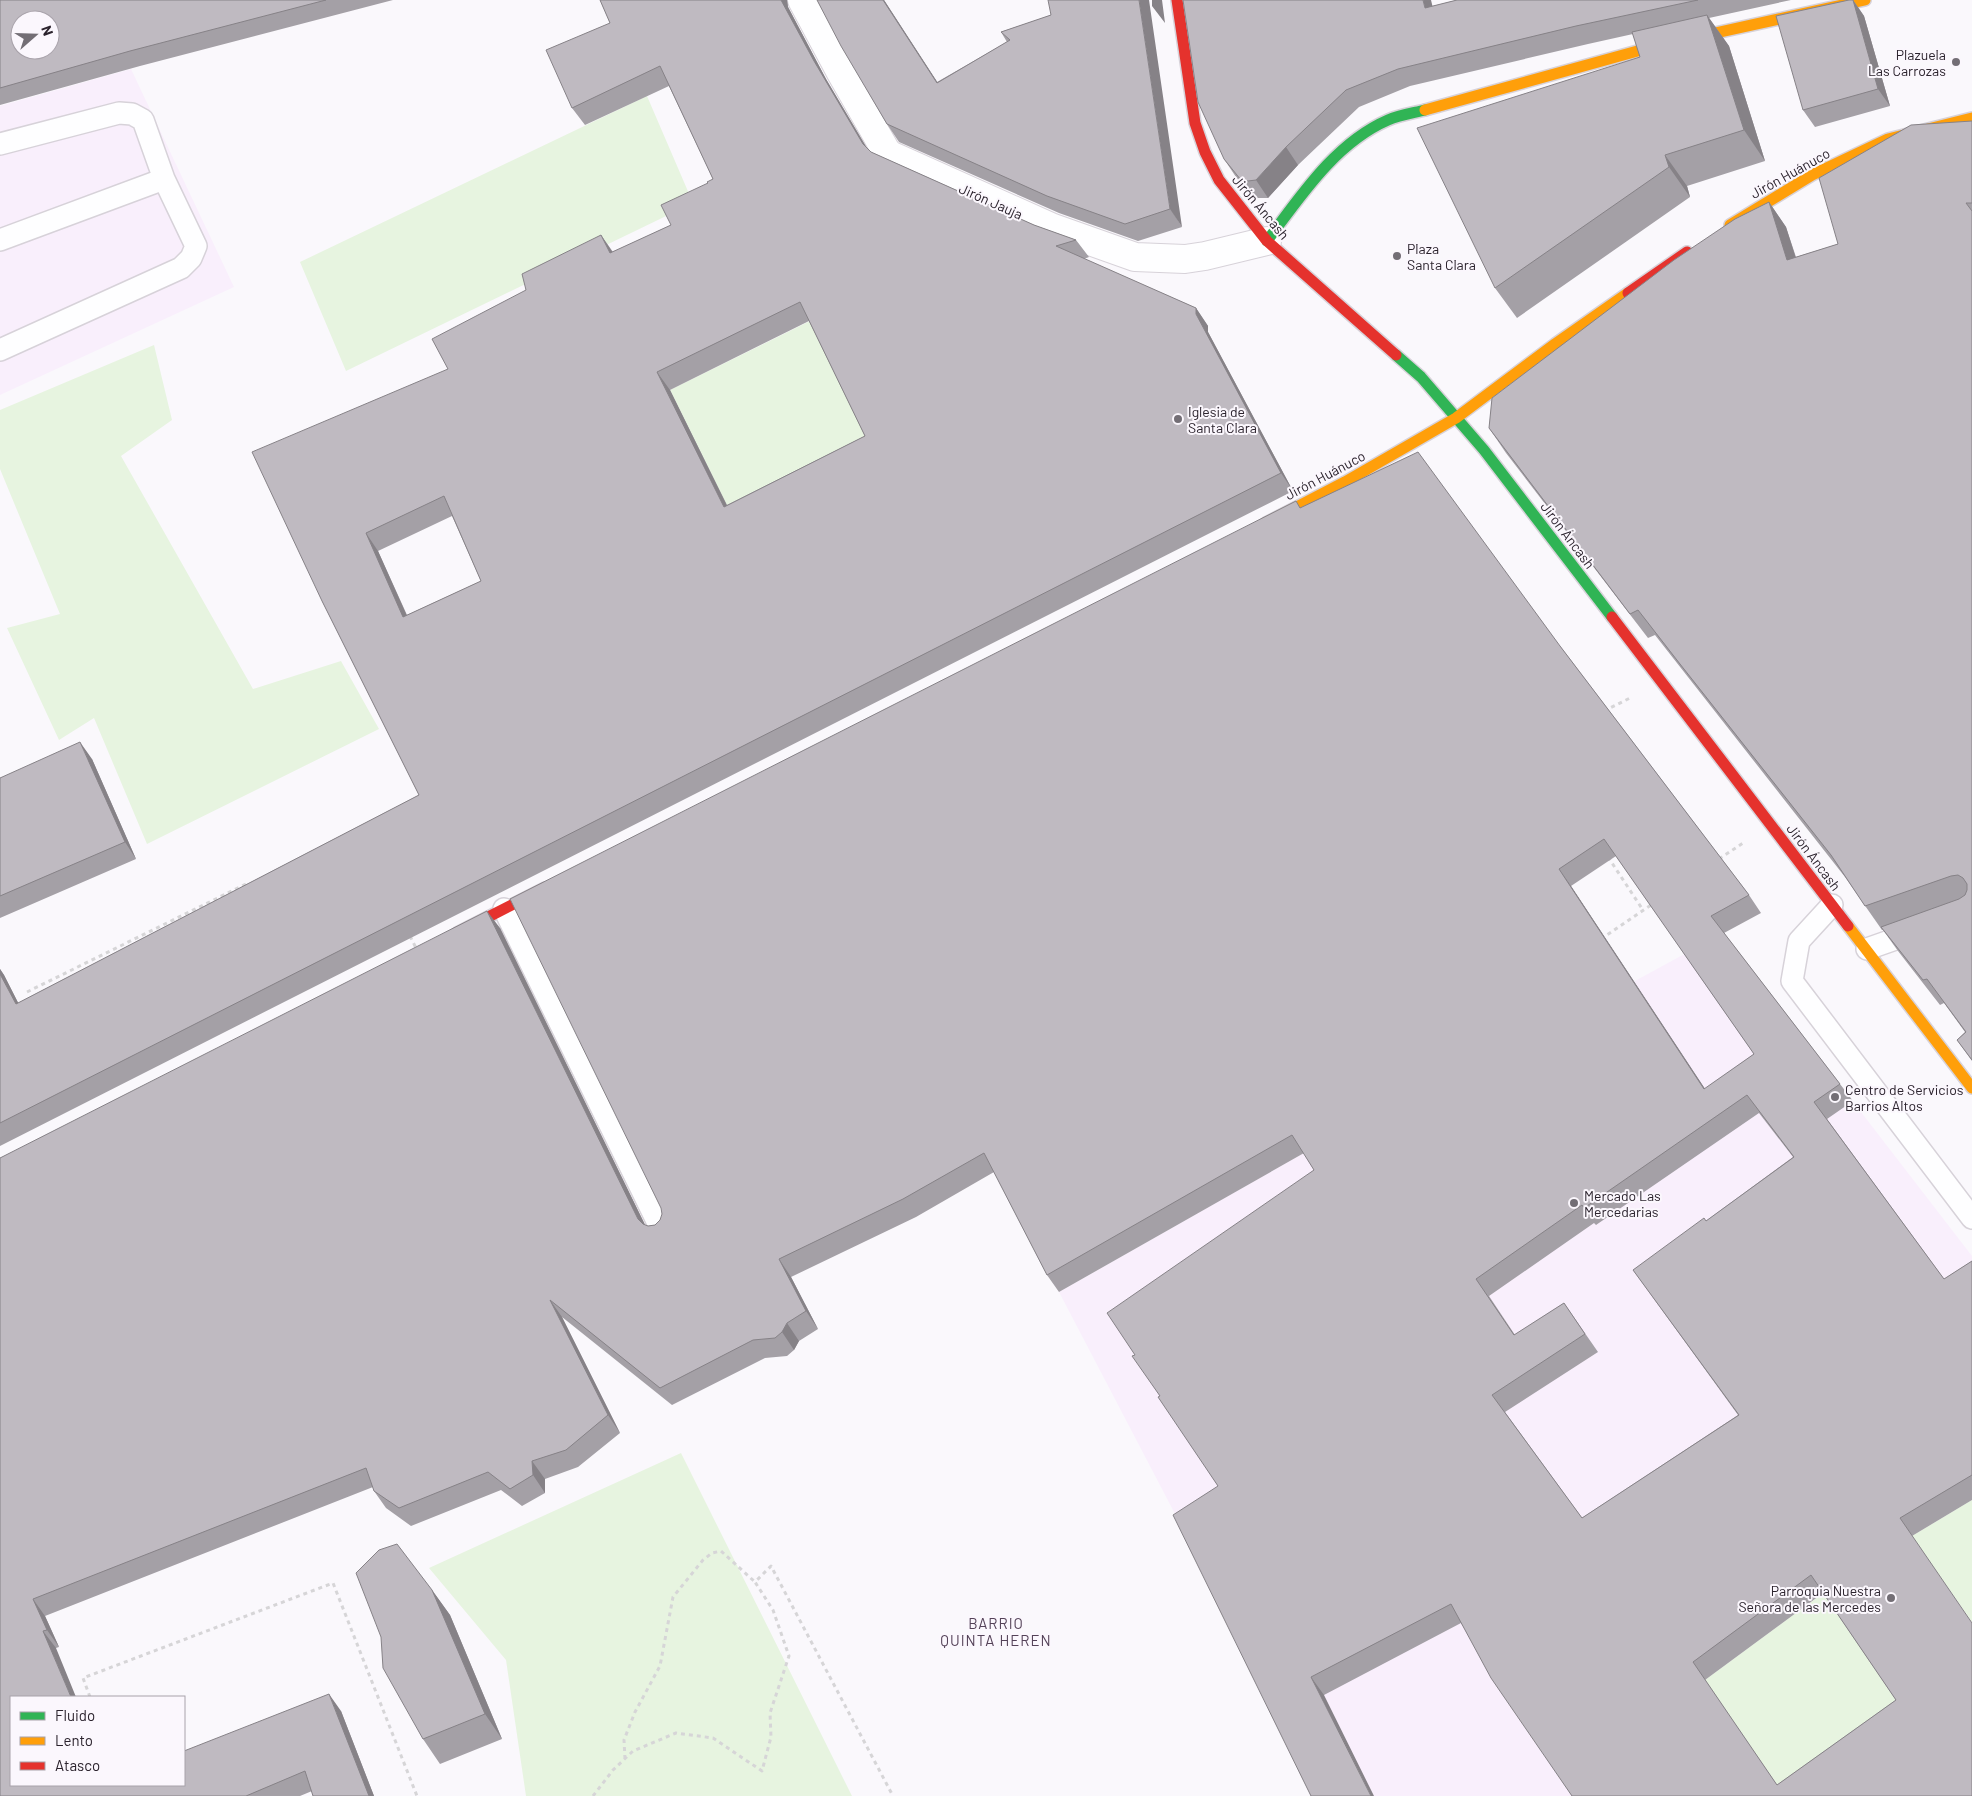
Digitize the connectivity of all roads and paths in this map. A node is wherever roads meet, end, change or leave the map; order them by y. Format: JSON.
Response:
{"nodes":[{"id":1,"x":802,"y":0,"type":"edge"},
{"id":2,"x":1177,"y":0,"type":"edge"},
{"id":3,"x":1865,"y":0,"type":"edge"},
{"id":4,"x":1972,"y":118,"type":"edge"},
{"id":5,"x":0,"y":144,"type":"edge"},
{"id":6,"x":164,"y":179,"type":"junction"},
{"id":7,"x":1719,"y":232,"type":"edge"},
{"id":8,"x":0,"y":240,"type":"edge"},
{"id":9,"x":1267,"y":241,"type":"junction"},
{"id":10,"x":1695,"y":246,"type":"edge"},
{"id":11,"x":0,"y":350,"type":"edge"},
{"id":12,"x":1456,"y":418,"type":"junction"},
{"id":13,"x":1252,"y":530,"type":"edge"},
{"id":14,"x":1662,"y":682,"type":"junction"},
{"id":15,"x":1600,"y":713,"type":"edge"},
{"id":16,"x":1771,"y":824,"type":"junction"},
{"id":17,"x":1603,"y":849,"type":"edge"},
{"id":18,"x":1715,"y":862,"type":"edge"},
{"id":19,"x":250,"y":882,"type":"edge"},
{"id":20,"x":554,"y":884,"type":"edge"},
{"id":21,"x":1659,"y":899,"type":"edge"},
{"id":22,"x":1832,"y":905,"type":"junction"},
{"id":23,"x":504,"y":909,"type":"junction"},
{"id":24,"x":1643,"y":910,"type":"junction"},
{"id":25,"x":1972,"y":912,"type":"edge"},
{"id":26,"x":410,"y":935,"type":"edge"},
{"id":27,"x":1595,"y":942,"type":"edge"},
{"id":28,"x":1867,"y":949,"type":"junction"},
{"id":29,"x":418,"y":952,"type":"joint"},
{"id":30,"x":27,"y":992,"type":"dead end"},
{"id":31,"x":1972,"y":1088,"type":"edge"},
{"id":32,"x":1972,"y":1218,"type":"edge"},
{"id":33,"x":662,"y":1231,"type":"edge"},
{"id":34,"x":755,"y":1582,"type":"junction"},
{"id":35,"x":90,"y":1696,"type":"edge"},
{"id":36,"x":625,"y":1759,"type":"junction"},
{"id":37,"x":416,"y":1796,"type":"edge"},
{"id":38,"x":593,"y":1796,"type":"edge"},
{"id":39,"x":893,"y":1796,"type":"edge"}],
"edges":[{"from":1,"to":9,"type":"street","name":"Jirón Jauja"},
{"from":2,"to":9,"type":"street","name":"Jirón Áncash"},
{"from":3,"to":9,"type":"street"},
{"from":4,"to":7,"type":"street","name":"Jirón Huánuco"},
{"from":5,"to":6,"type":"lane"},
{"from":6,"to":8,"type":"lane"},
{"from":6,"to":11,"type":"lane"},
{"from":9,"to":12,"type":"street","name":"Jirón Áncash"},
{"from":10,"to":12,"type":"street","name":"Jirón Huánuco"},
{"from":12,"to":13,"type":"street","name":"Jirón Huánuco"},
{"from":12,"to":14,"type":"street","name":"Jirón Áncash"},
{"from":14,"to":15,"type":"path"},
{"from":14,"to":16,"type":"street","name":"Jirón Áncash"},
{"from":16,"to":18,"type":"path"},
{"from":16,"to":22,"type":"street","name":"Jirón Áncash"},
{"from":17,"to":24,"type":"path"},
{"from":19,"to":30,"type":"path"},
{"from":20,"to":23,"type":"street"},
{"from":21,"to":24,"type":"path"},
{"from":22,"to":28,"type":"street","name":"Jirón Áncash"},
{"from":22,"to":32,"type":"lane"},
{"from":23,"to":29,"type":"street"},
{"from":23,"to":33,"type":"lane"},
{"from":24,"to":27,"type":"path"},
{"from":25,"to":28,"type":"lane"},
{"from":26,"to":29,"type":"path"},
{"from":28,"to":31,"type":"street","name":"Jirón Áncash"},
{"from":34,"to":36,"type":"path"},
{"from":34,"to":36,"type":"path"},
{"from":34,"to":39,"type":"path"},
{"from":35,"to":37,"type":"path"},
{"from":36,"to":38,"type":"path"}]}
